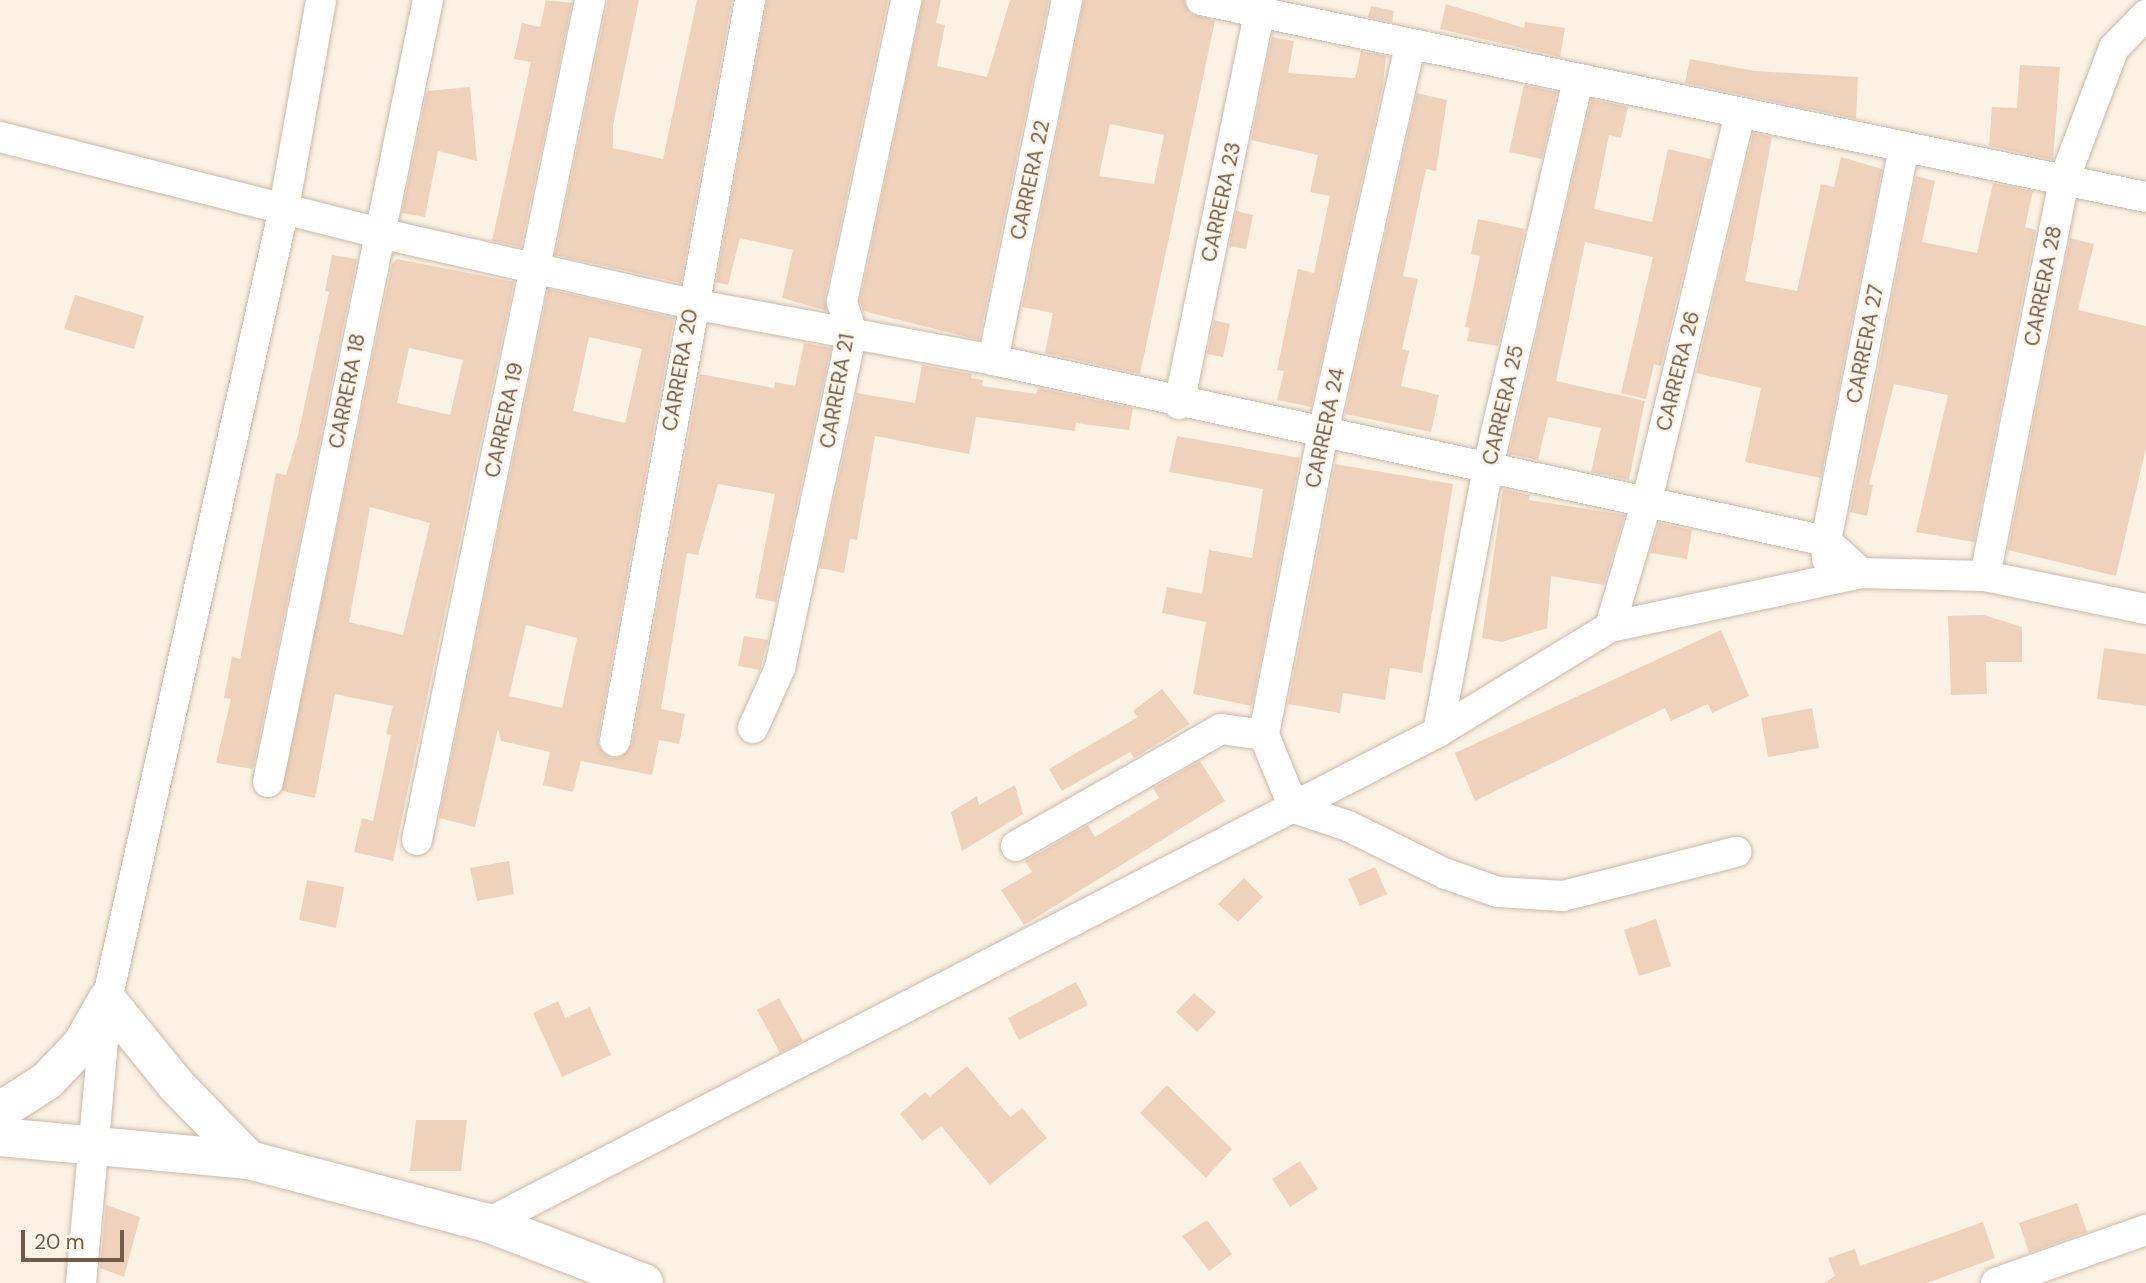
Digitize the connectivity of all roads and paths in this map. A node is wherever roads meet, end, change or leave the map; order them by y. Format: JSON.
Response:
{"nodes":[{"id":1,"x":321,"y":0,"type":"edge"},
{"id":2,"x":428,"y":0,"type":"edge"},
{"id":3,"x":590,"y":0,"type":"edge"},
{"id":4,"x":750,"y":0,"type":"edge"},
{"id":5,"x":906,"y":0,"type":"edge"},
{"id":6,"x":1067,"y":0,"type":"edge"},
{"id":7,"x":1201,"y":0,"type":"edge"},
{"id":8,"x":1261,"y":7,"type":"edge"},
{"id":9,"x":2146,"y":15,"type":"edge"},
{"id":10,"x":1410,"y":46,"type":"junction"},
{"id":11,"x":1578,"y":80,"type":"junction"},
{"id":12,"x":1740,"y":113,"type":"junction"},
{"id":13,"x":0,"y":137,"type":"edge"},
{"id":14,"x":1904,"y":147,"type":"junction"},
{"id":15,"x":2064,"y":180,"type":"junction"},
{"id":16,"x":2146,"y":197,"type":"edge"},
{"id":17,"x":284,"y":208,"type":"junction"},
{"id":18,"x":379,"y":233,"type":"junction"},
{"id":19,"x":536,"y":267,"type":"junction"},
{"id":20,"x":692,"y":304,"type":"junction"},
{"id":21,"x":852,"y":334,"type":"junction"},
{"id":22,"x":993,"y":359,"type":"junction"},
{"id":23,"x":1179,"y":404,"type":"junction"},
{"id":24,"x":1323,"y":433,"type":"junction"},
{"id":25,"x":1489,"y":467,"type":"junction"},
{"id":26,"x":1646,"y":506,"type":"junction"},
{"id":27,"x":1826,"y":541,"type":"junction"},
{"id":28,"x":1861,"y":573,"type":"junction"},
{"id":29,"x":1985,"y":576,"type":"junction"},
{"id":30,"x":1819,"y":582,"type":"junction"},
{"id":31,"x":2146,"y":607,"type":"edge"},
{"id":32,"x":1609,"y":627,"type":"junction"},
{"id":33,"x":753,"y":728,"type":"dead end"},
{"id":34,"x":1438,"y":732,"type":"junction"},
{"id":35,"x":1264,"y":735,"type":"junction"},
{"id":36,"x":615,"y":741,"type":"dead end"},
{"id":37,"x":268,"y":782,"type":"dead end"},
{"id":38,"x":1294,"y":808,"type":"junction"},
{"id":39,"x":416,"y":839,"type":"dead end"},
{"id":40,"x":1016,"y":846,"type":"dead end"},
{"id":41,"x":1736,"y":852,"type":"dead end"},
{"id":42,"x":107,"y":1000,"type":"junction"},
{"id":43,"x":0,"y":1111,"type":"edge"},
{"id":44,"x":0,"y":1137,"type":"edge"},
{"id":45,"x":91,"y":1143,"type":"junction"},
{"id":46,"x":249,"y":1160,"type":"junction"},
{"id":47,"x":488,"y":1223,"type":"junction"},
{"id":48,"x":2146,"y":1230,"type":"edge"},
{"id":49,"x":634,"y":1281,"type":"edge"},
{"id":50,"x":81,"y":1283,"type":"edge"},
{"id":51,"x":1996,"y":1283,"type":"edge"}],
"edges":[{"from":1,"to":17,"type":"street"},
{"from":2,"to":18,"type":"street","name":"CARRERA 18"},
{"from":3,"to":19,"type":"street","name":"CARRERA 19"},
{"from":4,"to":20,"type":"street","name":"CARRERA 20"},
{"from":5,"to":21,"type":"street","name":"CARRERA 21"},
{"from":6,"to":22,"type":"street","name":"CARRERA 22"},
{"from":7,"to":8,"type":"street"},
{"from":8,"to":10,"type":"street"},
{"from":8,"to":23,"type":"street","name":"CARRERA 23"},
{"from":9,"to":15,"type":"street","name":"CARRERA 28"},
{"from":10,"to":11,"type":"street"},
{"from":10,"to":24,"type":"street","name":"CARRERA 24"},
{"from":11,"to":12,"type":"street"},
{"from":11,"to":25,"type":"street","name":"CARRERA 25"},
{"from":12,"to":14,"type":"street"},
{"from":12,"to":26,"type":"street","name":"CARRERA 26"},
{"from":13,"to":17,"type":"street"},
{"from":14,"to":15,"type":"street"},
{"from":14,"to":27,"type":"street","name":"CARRERA 27"},
{"from":15,"to":16,"type":"street"},
{"from":15,"to":29,"type":"street","name":"CARRERA 28"},
{"from":17,"to":18,"type":"street"},
{"from":17,"to":42,"type":"street"},
{"from":18,"to":19,"type":"street"},
{"from":18,"to":37,"type":"street","name":"CARRERA 18"},
{"from":19,"to":20,"type":"street"},
{"from":19,"to":39,"type":"street","name":"CARRERA 19"},
{"from":20,"to":21,"type":"street"},
{"from":20,"to":36,"type":"street","name":"CARRERA 20"},
{"from":21,"to":22,"type":"street"},
{"from":21,"to":33,"type":"street","name":"CARRERA 21"},
{"from":22,"to":23,"type":"street"},
{"from":23,"to":24,"type":"street"},
{"from":24,"to":25,"type":"street"},
{"from":24,"to":35,"type":"street","name":"CARRERA 24"},
{"from":25,"to":26,"type":"street"},
{"from":25,"to":34,"type":"street","name":"CARRERA 25"},
{"from":26,"to":27,"type":"street"},
{"from":26,"to":32,"type":"street","name":"CARRERA 26"},
{"from":27,"to":28,"type":"street"},
{"from":27,"to":30,"type":"street","name":"CARRERA 27"},
{"from":28,"to":29,"type":"street"},
{"from":28,"to":30,"type":"street"},
{"from":29,"to":31,"type":"street"},
{"from":30,"to":32,"type":"street"},
{"from":32,"to":34,"type":"street"},
{"from":34,"to":38,"type":"street"},
{"from":35,"to":38,"type":"street"},
{"from":35,"to":40,"type":"street"},
{"from":38,"to":41,"type":"street"},
{"from":38,"to":47,"type":"street"},
{"from":42,"to":43,"type":"main road"},
{"from":42,"to":45,"type":"street"},
{"from":42,"to":46,"type":"main road"},
{"from":44,"to":45,"type":"main road"},
{"from":45,"to":46,"type":"main road"},
{"from":45,"to":50,"type":"street"},
{"from":46,"to":47,"type":"main road"},
{"from":47,"to":49,"type":"main road"},
{"from":48,"to":51,"type":"street"}]}
